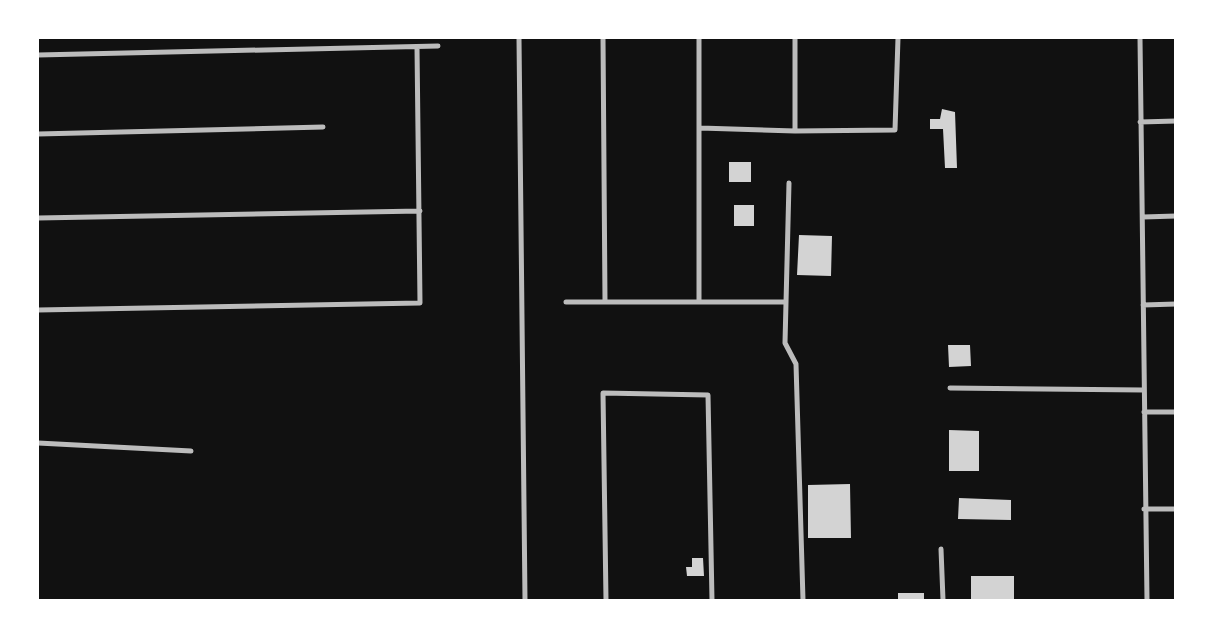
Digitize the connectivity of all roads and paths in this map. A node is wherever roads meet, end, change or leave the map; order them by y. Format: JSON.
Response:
{"nodes":[{"id":1,"x":519,"y":38,"type":"edge"},
{"id":2,"x":603,"y":38,"type":"edge"},
{"id":3,"x":699,"y":38,"type":"edge"},
{"id":4,"x":796,"y":38,"type":"edge"},
{"id":5,"x":898,"y":38,"type":"edge"},
{"id":6,"x":1140,"y":38,"type":"edge"},
{"id":7,"x":438,"y":46,"type":"dead end"},
{"id":8,"x":417,"y":47,"type":"junction"},
{"id":9,"x":38,"y":55,"type":"edge"},
{"id":10,"x":1176,"y":121,"type":"edge"},
{"id":11,"x":1140,"y":122,"type":"junction"},
{"id":12,"x":323,"y":127,"type":"dead end"},
{"id":13,"x":700,"y":128,"type":"junction"},
{"id":14,"x":795,"y":131,"type":"junction"},
{"id":15,"x":38,"y":134,"type":"edge"},
{"id":16,"x":790,"y":183,"type":"dead end"},
{"id":17,"x":420,"y":211,"type":"junction"},
{"id":18,"x":1176,"y":216,"type":"edge"},
{"id":19,"x":1143,"y":217,"type":"junction"},
{"id":20,"x":38,"y":218,"type":"edge"},
{"id":21,"x":566,"y":302,"type":"dead end"},
{"id":22,"x":605,"y":302,"type":"junction"},
{"id":23,"x":699,"y":302,"type":"junction"},
{"id":24,"x":786,"y":302,"type":"junction"},
{"id":25,"x":1176,"y":304,"type":"edge"},
{"id":26,"x":1143,"y":305,"type":"junction"},
{"id":27,"x":38,"y":310,"type":"edge"},
{"id":28,"x":950,"y":388,"type":"dead end"},
{"id":29,"x":1143,"y":390,"type":"junction"},
{"id":30,"x":1144,"y":412,"type":"junction"},
{"id":31,"x":1176,"y":412,"type":"edge"},
{"id":32,"x":38,"y":443,"type":"edge"},
{"id":33,"x":191,"y":451,"type":"dead end"},
{"id":34,"x":1144,"y":509,"type":"junction"},
{"id":35,"x":1176,"y":509,"type":"edge"},
{"id":36,"x":941,"y":549,"type":"dead end"},
{"id":37,"x":525,"y":600,"type":"edge"},
{"id":38,"x":606,"y":600,"type":"edge"},
{"id":39,"x":712,"y":600,"type":"edge"},
{"id":40,"x":803,"y":600,"type":"edge"},
{"id":41,"x":944,"y":600,"type":"edge"},
{"id":42,"x":1147,"y":600,"type":"edge"}],
"edges":[{"from":1,"to":37,"type":"street"},
{"from":2,"to":22,"type":"street"},
{"from":3,"to":13,"type":"street"},
{"from":4,"to":14,"type":"street"},
{"from":5,"to":14,"type":"street"},
{"from":6,"to":11,"type":"street"},
{"from":7,"to":8,"type":"street"},
{"from":8,"to":9,"type":"street"},
{"from":8,"to":17,"type":"street"},
{"from":10,"to":11,"type":"street"},
{"from":11,"to":19,"type":"street"},
{"from":12,"to":15,"type":"street"},
{"from":13,"to":14,"type":"street"},
{"from":13,"to":23,"type":"street"},
{"from":16,"to":24,"type":"street"},
{"from":17,"to":20,"type":"street"},
{"from":17,"to":27,"type":"street"},
{"from":18,"to":19,"type":"street"},
{"from":19,"to":26,"type":"street"},
{"from":21,"to":22,"type":"street"},
{"from":22,"to":23,"type":"street"},
{"from":23,"to":24,"type":"street"},
{"from":24,"to":40,"type":"street"},
{"from":25,"to":26,"type":"street"},
{"from":26,"to":29,"type":"street"},
{"from":28,"to":29,"type":"street"},
{"from":29,"to":30,"type":"street"},
{"from":30,"to":31,"type":"street"},
{"from":30,"to":34,"type":"street"},
{"from":32,"to":33,"type":"street"},
{"from":34,"to":35,"type":"street"},
{"from":34,"to":42,"type":"street"},
{"from":36,"to":41,"type":"street"},
{"from":38,"to":39,"type":"street"}]}
